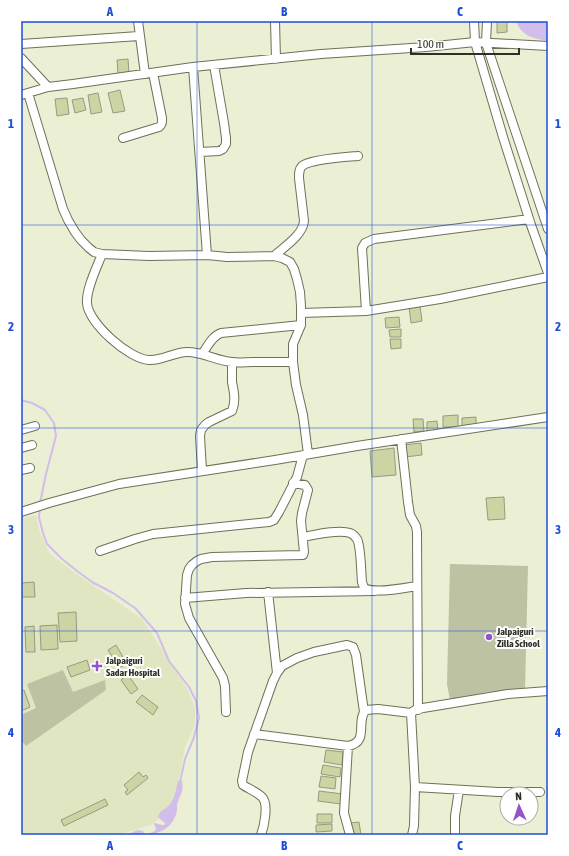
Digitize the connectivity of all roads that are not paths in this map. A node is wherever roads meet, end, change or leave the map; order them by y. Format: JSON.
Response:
{"nodes":[{"id":1,"x":138,"y":21,"type":"edge"},
{"id":2,"x":275,"y":21,"type":"edge"},
{"id":3,"x":474,"y":21,"type":"edge"},
{"id":4,"x":487,"y":21,"type":"edge"},
{"id":5,"x":139,"y":36,"type":"junction"},
{"id":6,"x":475,"y":42,"type":"junction"},
{"id":7,"x":486,"y":43,"type":"junction"},
{"id":8,"x":21,"y":44,"type":"edge"},
{"id":9,"x":548,"y":46,"type":"edge"},
{"id":10,"x":21,"y":58,"type":"edge"},
{"id":11,"x":276,"y":59,"type":"junction"},
{"id":12,"x":214,"y":65,"type":"junction"},
{"id":13,"x":193,"y":67,"type":"junction"},
{"id":14,"x":149,"y":73,"type":"junction"},
{"id":15,"x":48,"y":88,"type":"junction"},
{"id":16,"x":25,"y":94,"type":"edge"},
{"id":17,"x":123,"y":138,"type":"dead end"},
{"id":18,"x":200,"y":152,"type":"junction"},
{"id":19,"x":358,"y":156,"type":"dead end"},
{"id":20,"x":529,"y":219,"type":"junction"},
{"id":21,"x":548,"y":229,"type":"edge"},
{"id":22,"x":102,"y":254,"type":"junction"},
{"id":23,"x":207,"y":255,"type":"junction"},
{"id":24,"x":274,"y":256,"type":"junction"},
{"id":25,"x":548,"y":273,"type":"edge"},
{"id":26,"x":548,"y":277,"type":"edge"},
{"id":27,"x":366,"y":311,"type":"junction"},
{"id":28,"x":301,"y":314,"type":"junction"},
{"id":29,"x":301,"y":325,"type":"junction"},
{"id":30,"x":202,"y":354,"type":"junction"},
{"id":31,"x":232,"y":362,"type":"junction"},
{"id":32,"x":293,"y":362,"type":"junction"},
{"id":33,"x":548,"y":417,"type":"edge"},
{"id":34,"x":35,"y":426,"type":"dead end"},
{"id":35,"x":21,"y":430,"type":"edge"},
{"id":36,"x":401,"y":439,"type":"junction"},
{"id":37,"x":32,"y":445,"type":"dead end"},
{"id":38,"x":21,"y":448,"type":"edge"},
{"id":39,"x":306,"y":455,"type":"junction"},
{"id":40,"x":30,"y":468,"type":"dead end"},
{"id":41,"x":21,"y":470,"type":"edge"},
{"id":42,"x":202,"y":471,"type":"junction"},
{"id":43,"x":293,"y":483,"type":"junction"},
{"id":44,"x":22,"y":512,"type":"edge"},
{"id":45,"x":303,"y":537,"type":"junction"},
{"id":46,"x":100,"y":551,"type":"dead end"},
{"id":47,"x":417,"y":586,"type":"junction"},
{"id":48,"x":375,"y":591,"type":"junction"},
{"id":49,"x":268,"y":592,"type":"junction"},
{"id":50,"x":185,"y":598,"type":"junction"},
{"id":51,"x":277,"y":673,"type":"junction"},
{"id":52,"x":548,"y":691,"type":"edge"},
{"id":53,"x":414,"y":711,"type":"junction"},
{"id":54,"x":226,"y":712,"type":"dead end"},
{"id":55,"x":364,"y":712,"type":"junction"},
{"id":56,"x":254,"y":734,"type":"junction"},
{"id":57,"x":348,"y":746,"type":"junction"},
{"id":58,"x":415,"y":787,"type":"junction"},
{"id":59,"x":459,"y":790,"type":"junction"},
{"id":60,"x":540,"y":792,"type":"dead end"},
{"id":61,"x":261,"y":835,"type":"edge"},
{"id":62,"x":350,"y":835,"type":"edge"},
{"id":63,"x":412,"y":835,"type":"edge"},
{"id":64,"x":455,"y":835,"type":"edge"}],
"edges":[{"from":1,"to":5,"type":"street"},
{"from":2,"to":11,"type":"street"},
{"from":3,"to":6,"type":"street"},
{"from":4,"to":7,"type":"street"},
{"from":5,"to":8,"type":"street"},
{"from":5,"to":14,"type":"street"},
{"from":6,"to":7,"type":"street"},
{"from":6,"to":11,"type":"street"},
{"from":6,"to":20,"type":"street"},
{"from":7,"to":9,"type":"street"},
{"from":7,"to":21,"type":"street"},
{"from":10,"to":15,"type":"street"},
{"from":11,"to":12,"type":"street"},
{"from":12,"to":13,"type":"street"},
{"from":12,"to":18,"type":"street"},
{"from":13,"to":14,"type":"street"},
{"from":13,"to":18,"type":"street"},
{"from":14,"to":15,"type":"street"},
{"from":14,"to":17,"type":"street"},
{"from":15,"to":16,"type":"street"},
{"from":16,"to":22,"type":"street"},
{"from":18,"to":23,"type":"street"},
{"from":19,"to":24,"type":"street"},
{"from":20,"to":25,"type":"street"},
{"from":20,"to":27,"type":"street"},
{"from":22,"to":23,"type":"street"},
{"from":22,"to":30,"type":"street"},
{"from":23,"to":24,"type":"street"},
{"from":24,"to":28,"type":"street"},
{"from":26,"to":27,"type":"street"},
{"from":27,"to":28,"type":"street"},
{"from":28,"to":29,"type":"street"},
{"from":29,"to":30,"type":"street"},
{"from":29,"to":32,"type":"street"},
{"from":30,"to":31,"type":"street"},
{"from":31,"to":32,"type":"street"},
{"from":31,"to":42,"type":"street"},
{"from":32,"to":39,"type":"street"},
{"from":33,"to":36,"type":"street"},
{"from":34,"to":35,"type":"street"},
{"from":36,"to":39,"type":"street"},
{"from":36,"to":47,"type":"street"},
{"from":37,"to":38,"type":"street"},
{"from":39,"to":42,"type":"street"},
{"from":39,"to":43,"type":"street"},
{"from":40,"to":41,"type":"street"},
{"from":42,"to":44,"type":"street"},
{"from":43,"to":45,"type":"street"},
{"from":43,"to":46,"type":"street"},
{"from":45,"to":48,"type":"street"},
{"from":45,"to":50,"type":"street"},
{"from":47,"to":48,"type":"street"},
{"from":47,"to":53,"type":"street"},
{"from":48,"to":49,"type":"street"},
{"from":49,"to":50,"type":"street"},
{"from":49,"to":51,"type":"street"},
{"from":50,"to":54,"type":"street"},
{"from":51,"to":55,"type":"street"},
{"from":51,"to":56,"type":"street"},
{"from":52,"to":53,"type":"street"},
{"from":53,"to":55,"type":"street"},
{"from":53,"to":58,"type":"street"},
{"from":55,"to":57,"type":"street"},
{"from":56,"to":57,"type":"street"},
{"from":56,"to":61,"type":"street"},
{"from":57,"to":62,"type":"street"},
{"from":58,"to":59,"type":"street"},
{"from":58,"to":63,"type":"street"},
{"from":59,"to":60,"type":"street"},
{"from":59,"to":64,"type":"street"}]}
